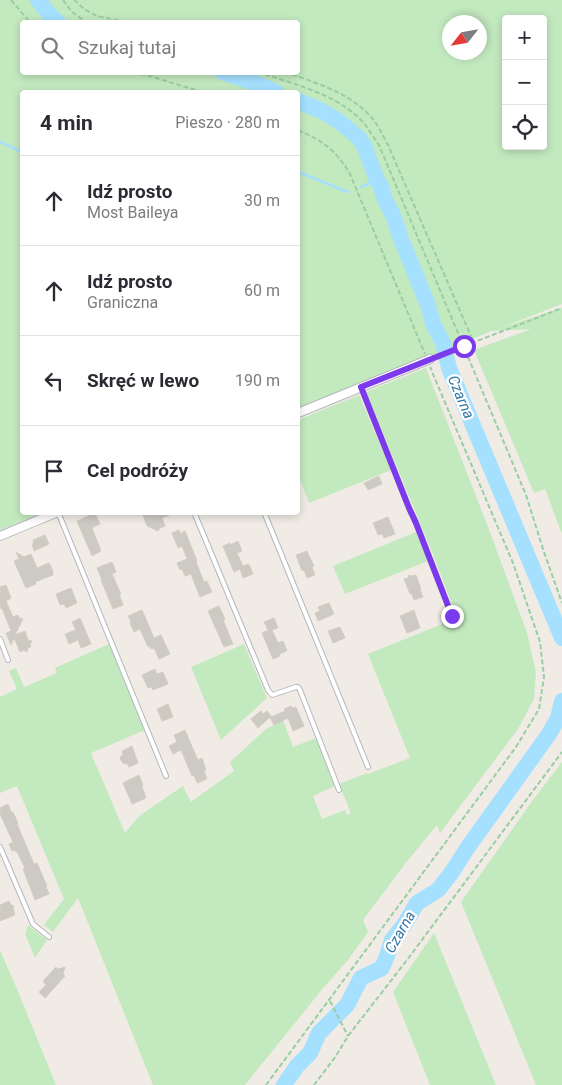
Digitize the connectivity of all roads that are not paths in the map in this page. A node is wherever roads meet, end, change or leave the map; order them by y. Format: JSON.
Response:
{"nodes":[{"id":1,"x":429,"y":360,"type":"road end"},
{"id":2,"x":361,"y":387,"type":"junction"},
{"id":3,"x":300,"y":412,"type":"edge"},
{"id":4,"x":51,"y":515,"type":"edge"},
{"id":5,"x":59,"y":515,"type":"edge"},
{"id":6,"x":195,"y":515,"type":"edge"},
{"id":7,"x":265,"y":515,"type":"edge"},
{"id":8,"x":0,"y":536,"type":"edge"},
{"id":9,"x":452,"y":616,"type":"dead end"},
{"id":10,"x":0,"y":639,"type":"edge"},
{"id":11,"x":8,"y":660,"type":"dead end"},
{"id":12,"x":368,"y":767,"type":"dead end"},
{"id":13,"x":166,"y":776,"type":"dead end"},
{"id":14,"x":340,"y":790,"type":"dead end"},
{"id":15,"x":0,"y":847,"type":"edge"},
{"id":16,"x":49,"y":937,"type":"dead end"}],
"edges":[{"from":1,"to":2,"type":"street"},
{"from":2,"to":3,"type":"street"},
{"from":2,"to":9,"type":"lane"},
{"from":4,"to":8,"type":"street"},
{"from":5,"to":13,"type":"lane"},
{"from":6,"to":14,"type":"lane"},
{"from":7,"to":12,"type":"lane"},
{"from":10,"to":11,"type":"lane"},
{"from":15,"to":16,"type":"lane"}]}
